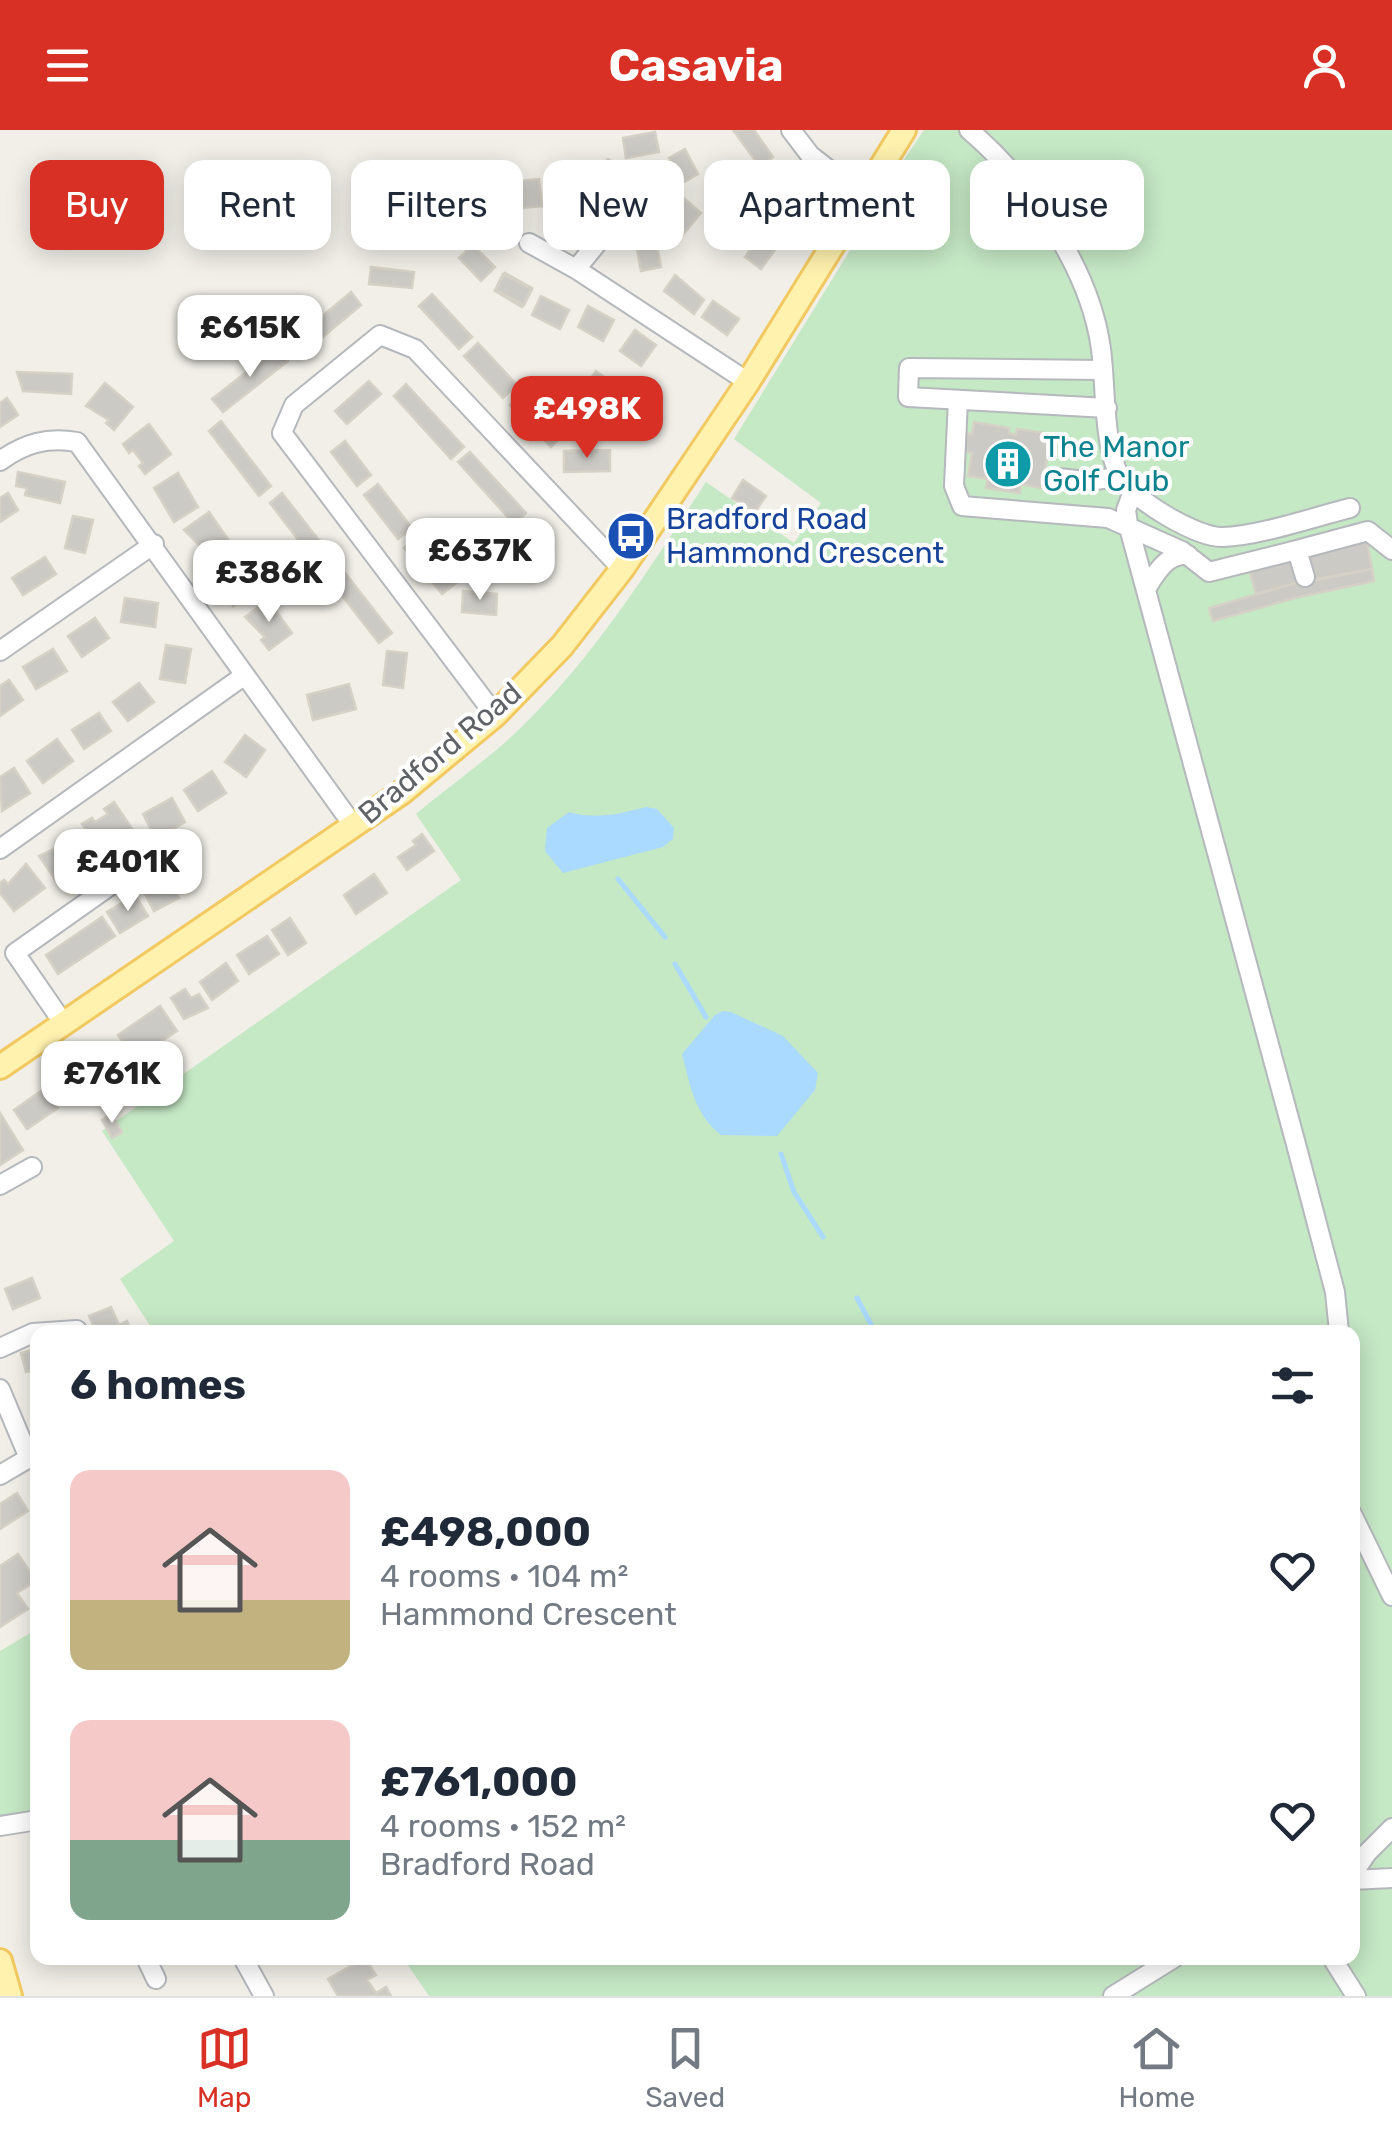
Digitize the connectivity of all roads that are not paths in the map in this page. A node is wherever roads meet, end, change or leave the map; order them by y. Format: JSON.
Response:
{"nodes":[{"id":1,"x":791,"y":130,"type":"edge"},
{"id":2,"x":904,"y":130,"type":"edge"},
{"id":3,"x":970,"y":130,"type":"edge"},
{"id":4,"x":816,"y":160,"type":"edge"},
{"id":5,"x":884,"y":160,"type":"edge"},
{"id":6,"x":529,"y":244,"type":"dead end"},
{"id":7,"x":592,"y":250,"type":"edge"},
{"id":8,"x":828,"y":250,"type":"edge"},
{"id":9,"x":576,"y":270,"type":"junction"},
{"id":10,"x":1104,"y":370,"type":"junction"},
{"id":11,"x":748,"y":382,"type":"junction"},
{"id":12,"x":958,"y":400,"type":"junction"},
{"id":13,"x":1107,"y":408,"type":"junction"},
{"id":14,"x":0,"y":461,"type":"edge"},
{"id":15,"x":1058,"y":478,"type":"dead end"},
{"id":16,"x":1126,"y":484,"type":"junction"},
{"id":17,"x":1350,"y":508,"type":"dead end"},
{"id":18,"x":1128,"y":524,"type":"junction"},
{"id":19,"x":154,"y":544,"type":"junction"},
{"id":20,"x":1297,"y":550,"type":"junction"},
{"id":21,"x":1392,"y":550,"type":"edge"},
{"id":22,"x":1188,"y":555,"type":"junction"},
{"id":23,"x":622,"y":569,"type":"junction"},
{"id":24,"x":1305,"y":577,"type":"dead end"},
{"id":25,"x":1146,"y":589,"type":"junction"},
{"id":26,"x":0,"y":651,"type":"edge"},
{"id":27,"x":245,"y":675,"type":"junction"},
{"id":28,"x":495,"y":715,"type":"junction"},
{"id":29,"x":354,"y":825,"type":"junction"},
{"id":30,"x":0,"y":849,"type":"edge"},
{"id":31,"x":121,"y":878,"type":"dead end"},
{"id":32,"x":64,"y":1024,"type":"junction"},
{"id":33,"x":0,"y":1067,"type":"edge"},
{"id":34,"x":32,"y":1167,"type":"dead end"},
{"id":35,"x":0,"y":1185,"type":"edge"},
{"id":36,"x":1338,"y":1325,"type":"edge"},
{"id":37,"x":30,"y":1333,"type":"edge"},
{"id":38,"x":0,"y":1348,"type":"edge"},
{"id":39,"x":0,"y":1389,"type":"edge"},
{"id":40,"x":30,"y":1452,"type":"edge"},
{"id":41,"x":30,"y":1460,"type":"edge"},
{"id":42,"x":0,"y":1475,"type":"edge"},
{"id":43,"x":1360,"y":1530,"type":"edge"},
{"id":44,"x":1392,"y":1596,"type":"edge"},
{"id":45,"x":30,"y":1821,"type":"edge"},
{"id":46,"x":0,"y":1826,"type":"edge"},
{"id":47,"x":1392,"y":1828,"type":"edge"},
{"id":48,"x":1360,"y":1865,"type":"edge"},
{"id":49,"x":1360,"y":1878,"type":"edge"},
{"id":50,"x":1392,"y":1878,"type":"edge"},
{"id":51,"x":0,"y":1961,"type":"edge"},
{"id":52,"x":149,"y":1965,"type":"edge"},
{"id":53,"x":247,"y":1965,"type":"edge"},
{"id":54,"x":1163,"y":1965,"type":"edge"},
{"id":55,"x":1336,"y":1965,"type":"edge"},
{"id":56,"x":156,"y":1979,"type":"dead end"},
{"id":57,"x":10,"y":1996,"type":"edge"},
{"id":58,"x":264,"y":1996,"type":"edge"},
{"id":59,"x":1113,"y":1996,"type":"edge"},
{"id":60,"x":1356,"y":1996,"type":"edge"}],
"edges":[{"from":1,"to":4,"type":"street"},
{"from":2,"to":5,"type":"main road","name":"Bradford Road"},
{"from":3,"to":10,"type":"street"},
{"from":6,"to":9,"type":"street"},
{"from":7,"to":9,"type":"street"},
{"from":8,"to":11,"type":"main road","name":"Bradford Road"},
{"from":9,"to":11,"type":"street"},
{"from":10,"to":12,"type":"street"},
{"from":10,"to":13,"type":"street"},
{"from":11,"to":23,"type":"main road","name":"Bradford Road"},
{"from":12,"to":13,"type":"street"},
{"from":12,"to":18,"type":"street"},
{"from":13,"to":16,"type":"street"},
{"from":14,"to":19,"type":"street"},
{"from":15,"to":16,"type":"street"},
{"from":16,"to":17,"type":"street"},
{"from":16,"to":18,"type":"street"},
{"from":18,"to":22,"type":"street"},
{"from":18,"to":25,"type":"street"},
{"from":19,"to":26,"type":"street"},
{"from":19,"to":27,"type":"street"},
{"from":20,"to":21,"type":"street"},
{"from":20,"to":22,"type":"street"},
{"from":20,"to":24,"type":"street"},
{"from":22,"to":25,"type":"street"},
{"from":23,"to":28,"type":"main road","name":"Bradford Road"},
{"from":23,"to":28,"type":"street"},
{"from":25,"to":36,"type":"street"},
{"from":27,"to":29,"type":"street"},
{"from":27,"to":30,"type":"street"},
{"from":28,"to":29,"type":"main road","name":"Bradford Road"},
{"from":29,"to":32,"type":"main road","name":"Bradford Road"},
{"from":31,"to":32,"type":"street"},
{"from":32,"to":33,"type":"main road","name":"Bradford Road"},
{"from":34,"to":35,"type":"street"},
{"from":37,"to":38,"type":"street"},
{"from":39,"to":40,"type":"street"},
{"from":41,"to":42,"type":"street"},
{"from":43,"to":44,"type":"street"},
{"from":45,"to":46,"type":"street"},
{"from":47,"to":48,"type":"street"},
{"from":49,"to":50,"type":"street"},
{"from":51,"to":57,"type":"main road"},
{"from":52,"to":56,"type":"street"},
{"from":53,"to":58,"type":"street"},
{"from":54,"to":59,"type":"street"},
{"from":55,"to":60,"type":"street"}]}
